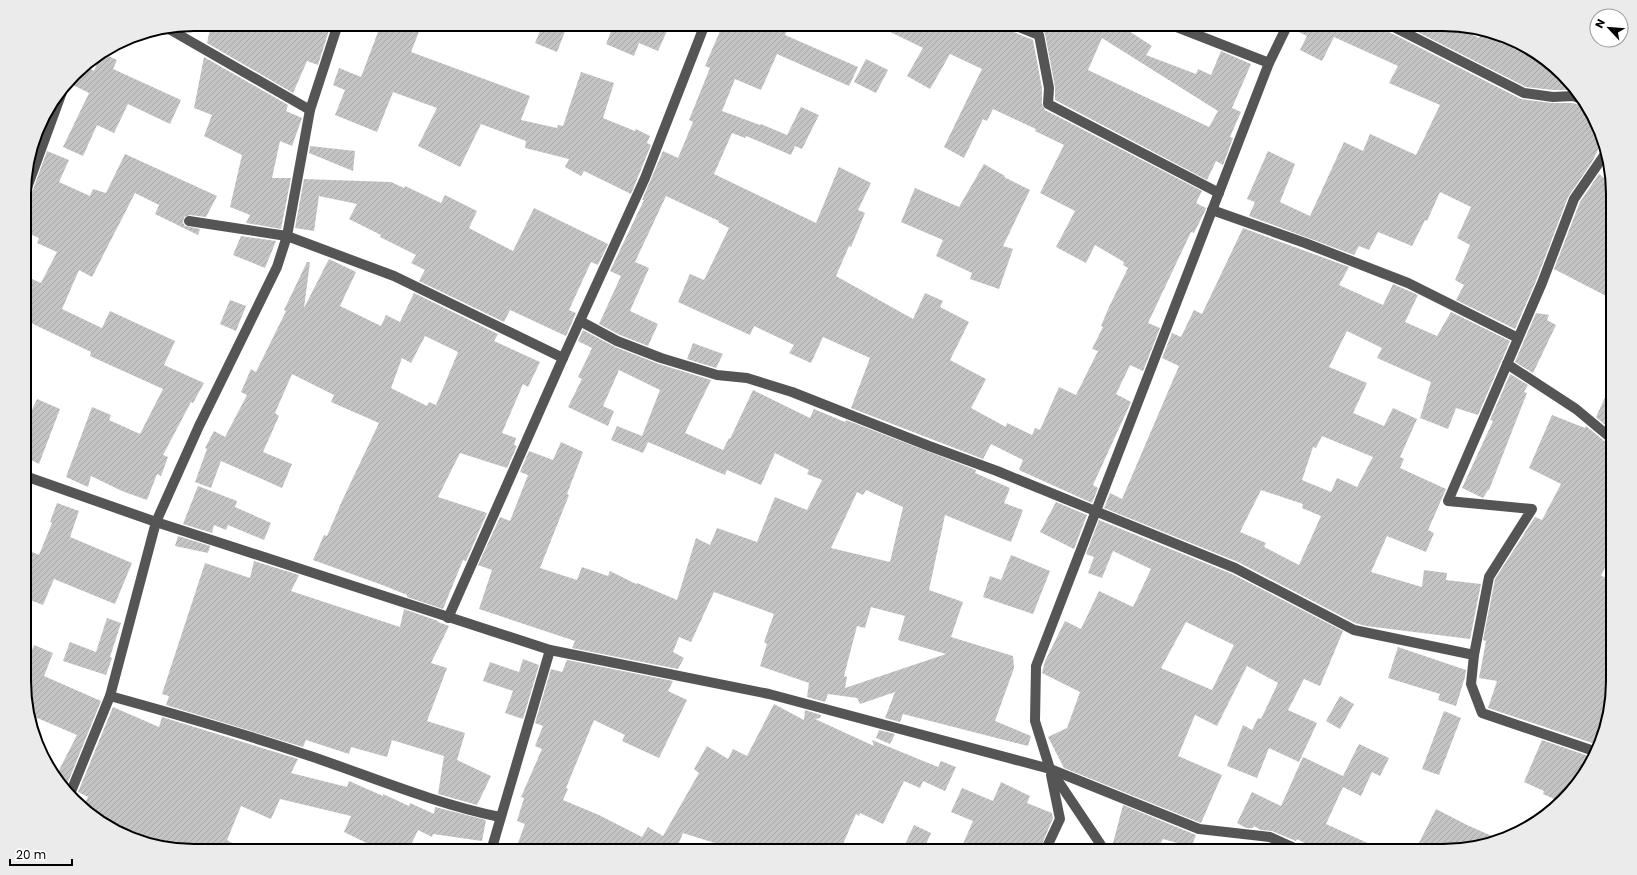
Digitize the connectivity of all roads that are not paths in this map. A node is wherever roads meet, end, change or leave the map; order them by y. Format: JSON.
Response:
{"nodes":[{"id":1,"x":336,"y":31,"type":"edge"},
{"id":2,"x":702,"y":31,"type":"edge"},
{"id":3,"x":1029,"y":31,"type":"edge"},
{"id":4,"x":1187,"y":31,"type":"edge"},
{"id":5,"x":1284,"y":31,"type":"edge"},
{"id":6,"x":1402,"y":31,"type":"edge"},
{"id":7,"x":174,"y":32,"type":"edge"},
{"id":8,"x":1269,"y":62,"type":"junction"},
{"id":9,"x":1573,"y":96,"type":"edge"},
{"id":10,"x":310,"y":110,"type":"junction"},
{"id":11,"x":45,"y":127,"type":"edge"},
{"id":12,"x":1602,"y":158,"type":"edge"},
{"id":13,"x":33,"y":166,"type":"edge"},
{"id":14,"x":1219,"y":193,"type":"junction"},
{"id":15,"x":1212,"y":210,"type":"junction"},
{"id":16,"x":189,"y":221,"type":"dead end"},
{"id":17,"x":287,"y":236,"type":"junction"},
{"id":18,"x":580,"y":321,"type":"junction"},
{"id":19,"x":1518,"y":338,"type":"junction"},
{"id":20,"x":563,"y":358,"type":"junction"},
{"id":21,"x":1507,"y":364,"type":"junction"},
{"id":22,"x":1606,"y":435,"type":"edge"},
{"id":23,"x":31,"y":478,"type":"edge"},
{"id":24,"x":1095,"y":511,"type":"junction"},
{"id":25,"x":156,"y":522,"type":"junction"},
{"id":26,"x":448,"y":618,"type":"junction"},
{"id":27,"x":550,"y":650,"type":"junction"},
{"id":28,"x":1474,"y":655,"type":"junction"},
{"id":29,"x":110,"y":696,"type":"junction"},
{"id":30,"x":1591,"y":750,"type":"edge"},
{"id":31,"x":1050,"y":769,"type":"junction"},
{"id":32,"x":72,"y":790,"type":"edge"},
{"id":33,"x":500,"y":817,"type":"junction"},
{"id":34,"x":493,"y":844,"type":"edge"},
{"id":35,"x":1048,"y":844,"type":"edge"},
{"id":36,"x":1100,"y":844,"type":"edge"},
{"id":37,"x":1286,"y":844,"type":"edge"}],
"edges":[{"from":1,"to":10,"type":"street"},
{"from":2,"to":18,"type":"street"},
{"from":3,"to":14,"type":"street"},
{"from":4,"to":8,"type":"street"},
{"from":5,"to":8,"type":"street"},
{"from":6,"to":9,"type":"street"},
{"from":7,"to":10,"type":"street"},
{"from":8,"to":14,"type":"street"},
{"from":10,"to":17,"type":"street"},
{"from":11,"to":13,"type":"street"},
{"from":12,"to":19,"type":"street"},
{"from":14,"to":15,"type":"street"},
{"from":15,"to":19,"type":"street"},
{"from":15,"to":24,"type":"street"},
{"from":16,"to":17,"type":"street"},
{"from":17,"to":20,"type":"street"},
{"from":17,"to":25,"type":"street"},
{"from":18,"to":20,"type":"street"},
{"from":18,"to":24,"type":"street"},
{"from":19,"to":21,"type":"street"},
{"from":20,"to":26,"type":"street"},
{"from":21,"to":22,"type":"street"},
{"from":21,"to":28,"type":"street"},
{"from":23,"to":25,"type":"street"},
{"from":24,"to":28,"type":"street"},
{"from":24,"to":31,"type":"street"},
{"from":25,"to":26,"type":"street"},
{"from":25,"to":29,"type":"street"},
{"from":26,"to":27,"type":"street"},
{"from":27,"to":31,"type":"street"},
{"from":27,"to":33,"type":"street"},
{"from":28,"to":30,"type":"street"},
{"from":29,"to":32,"type":"street"},
{"from":29,"to":33,"type":"street"},
{"from":31,"to":35,"type":"street"},
{"from":31,"to":36,"type":"street"},
{"from":31,"to":37,"type":"street"},
{"from":33,"to":34,"type":"street"}]}
